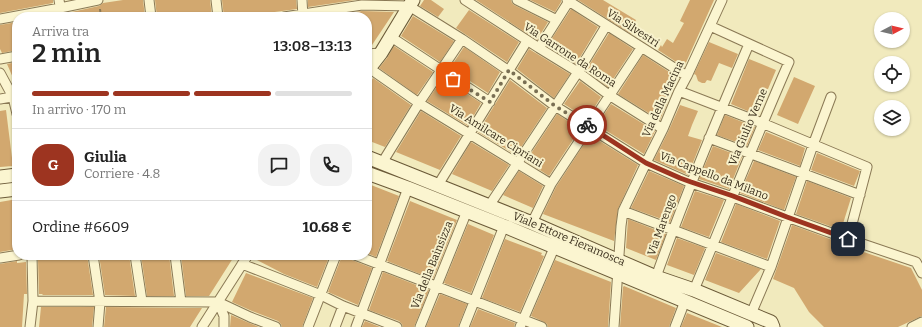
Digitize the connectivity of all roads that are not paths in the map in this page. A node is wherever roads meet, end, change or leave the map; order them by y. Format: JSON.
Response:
{"nodes":[{"id":1,"x":98,"y":0,"type":"edge"},
{"id":2,"x":149,"y":0,"type":"edge"},
{"id":3,"x":216,"y":0,"type":"edge"},
{"id":4,"x":302,"y":0,"type":"edge"},
{"id":5,"x":465,"y":0,"type":"edge"},
{"id":6,"x":517,"y":0,"type":"edge"},
{"id":7,"x":722,"y":0,"type":"edge"},
{"id":8,"x":568,"y":1,"type":"edge"},
{"id":9,"x":411,"y":3,"type":"edge"},
{"id":10,"x":60,"y":8,"type":"edge"},
{"id":11,"x":38,"y":12,"type":"edge"},
{"id":12,"x":150,"y":12,"type":"edge"},
{"id":13,"x":217,"y":12,"type":"edge"},
{"id":14,"x":303,"y":12,"type":"edge"},
{"id":15,"x":324,"y":12,"type":"edge"},
{"id":16,"x":12,"y":17,"type":"edge"},
{"id":17,"x":0,"y":19,"type":"edge"},
{"id":18,"x":557,"y":20,"type":"junction"},
{"id":19,"x":606,"y":26,"type":"junction"},
{"id":20,"x":710,"y":26,"type":"junction"},
{"id":21,"x":391,"y":37,"type":"junction"},
{"id":22,"x":462,"y":39,"type":"junction"},
{"id":23,"x":527,"y":41,"type":"junction"},
{"id":24,"x":749,"y":44,"type":"junction"},
{"id":25,"x":538,"y":48,"type":"junction"},
{"id":26,"x":641,"y":48,"type":"junction"},
{"id":27,"x":372,"y":54,"type":"edge"},
{"id":28,"x":381,"y":54,"type":"junction"},
{"id":29,"x":12,"y":57,"type":"edge"},
{"id":30,"x":0,"y":58,"type":"edge"},
{"id":31,"x":372,"y":64,"type":"edge"},
{"id":32,"x":509,"y":70,"type":"junction"},
{"id":33,"x":441,"y":71,"type":"junction"},
{"id":34,"x":372,"y":72,"type":"edge"},
{"id":35,"x":578,"y":72,"type":"junction"},
{"id":36,"x":0,"y":73,"type":"edge"},
{"id":37,"x":687,"y":76,"type":"junction"},
{"id":38,"x":12,"y":91,"type":"edge"},
{"id":39,"x":679,"y":91,"type":"junction"},
{"id":40,"x":610,"y":95,"type":"junction"},
{"id":41,"x":12,"y":97,"type":"edge"},
{"id":42,"x":831,"y":97,"type":"dead end"},
{"id":43,"x":0,"y":99,"type":"edge"},
{"id":44,"x":490,"y":102,"type":"junction"},
{"id":45,"x":419,"y":103,"type":"junction"},
{"id":46,"x":555,"y":106,"type":"junction"},
{"id":47,"x":722,"y":108,"type":"junction"},
{"id":48,"x":762,"y":124,"type":"junction"},
{"id":49,"x":589,"y":127,"type":"junction"},
{"id":50,"x":662,"y":129,"type":"junction"},
{"id":51,"x":470,"y":134,"type":"junction"},
{"id":52,"x":709,"y":138,"type":"junction"},
{"id":53,"x":813,"y":145,"type":"junction"},
{"id":54,"x":750,"y":154,"type":"junction"},
{"id":55,"x":372,"y":159,"type":"edge"},
{"id":56,"x":382,"y":163,"type":"junction"},
{"id":57,"x":517,"y":163,"type":"junction"},
{"id":58,"x":646,"y":163,"type":"junction"},
{"id":59,"x":803,"y":173,"type":"junction"},
{"id":60,"x":372,"y":175,"type":"edge"},
{"id":61,"x":12,"y":176,"type":"edge"},
{"id":62,"x":0,"y":177,"type":"edge"},
{"id":63,"x":691,"y":182,"type":"junction"},
{"id":64,"x":551,"y":184,"type":"junction"},
{"id":65,"x":438,"y":185,"type":"junction"},
{"id":66,"x":408,"y":188,"type":"junction"},
{"id":67,"x":12,"y":190,"type":"edge"},
{"id":68,"x":0,"y":191,"type":"edge"},
{"id":69,"x":860,"y":195,"type":"junction"},
{"id":70,"x":733,"y":196,"type":"junction"},
{"id":71,"x":489,"y":206,"type":"junction"},
{"id":72,"x":624,"y":211,"type":"junction"},
{"id":73,"x":467,"y":212,"type":"junction"},
{"id":74,"x":787,"y":217,"type":"junction"},
{"id":75,"x":532,"y":223,"type":"junction"},
{"id":76,"x":504,"y":226,"type":"junction"},
{"id":77,"x":673,"y":230,"type":"junction"},
{"id":78,"x":848,"y":239,"type":"junction"},
{"id":79,"x":713,"y":245,"type":"junction"},
{"id":80,"x":554,"y":248,"type":"junction"},
{"id":81,"x":12,"y":256,"type":"edge"},
{"id":82,"x":0,"y":258,"type":"edge"},
{"id":83,"x":32,"y":260,"type":"edge"},
{"id":84,"x":94,"y":260,"type":"edge"},
{"id":85,"x":136,"y":260,"type":"edge"},
{"id":86,"x":176,"y":260,"type":"edge"},
{"id":87,"x":245,"y":260,"type":"edge"},
{"id":88,"x":334,"y":260,"type":"edge"},
{"id":89,"x":369,"y":260,"type":"edge"},
{"id":90,"x":619,"y":260,"type":"junction"},
{"id":91,"x":242,"y":264,"type":"junction"},
{"id":92,"x":380,"y":264,"type":"junction"},
{"id":93,"x":771,"y":267,"type":"junction"},
{"id":94,"x":922,"y":273,"type":"edge"},
{"id":95,"x":617,"y":274,"type":"junction"},
{"id":96,"x":656,"y":277,"type":"junction"},
{"id":97,"x":436,"y":286,"type":"junction"},
{"id":98,"x":694,"y":290,"type":"junction"},
{"id":99,"x":321,"y":295,"type":"junction"},
{"id":100,"x":33,"y":301,"type":"junction"},
{"id":101,"x":142,"y":301,"type":"junction"},
{"id":102,"x":474,"y":301,"type":"junction"},
{"id":103,"x":685,"y":301,"type":"junction"},
{"id":104,"x":100,"y":302,"type":"junction"},
{"id":105,"x":180,"y":302,"type":"junction"},
{"id":106,"x":218,"y":302,"type":"junction"},
{"id":107,"x":343,"y":306,"type":"junction"},
{"id":108,"x":361,"y":313,"type":"junction"},
{"id":109,"x":751,"y":314,"type":"junction"},
{"id":110,"x":250,"y":317,"type":"junction"},
{"id":111,"x":922,"y":322,"type":"edge"},
{"id":112,"x":521,"y":323,"type":"edge"},
{"id":113,"x":772,"y":324,"type":"edge"},
{"id":114,"x":30,"y":327,"type":"edge"},
{"id":115,"x":98,"y":327,"type":"edge"},
{"id":116,"x":202,"y":327,"type":"edge"},
{"id":117,"x":224,"y":327,"type":"edge"},
{"id":118,"x":251,"y":327,"type":"edge"},
{"id":119,"x":276,"y":327,"type":"edge"},
{"id":120,"x":308,"y":327,"type":"edge"},
{"id":121,"x":335,"y":327,"type":"edge"},
{"id":122,"x":356,"y":327,"type":"edge"},
{"id":123,"x":397,"y":327,"type":"edge"},
{"id":124,"x":420,"y":327,"type":"edge"},
{"id":125,"x":464,"y":327,"type":"edge"},
{"id":126,"x":542,"y":327,"type":"edge"},
{"id":127,"x":614,"y":327,"type":"edge"},
{"id":128,"x":675,"y":327,"type":"edge"},
{"id":129,"x":746,"y":327,"type":"edge"},
{"id":130,"x":912,"y":327,"type":"edge"}],
"edges":[{"from":1,"to":10,"type":"street"},
{"from":2,"to":12,"type":"street"},
{"from":3,"to":13,"type":"street"},
{"from":4,"to":14,"type":"street"},
{"from":5,"to":23,"type":"street","name":"Via Garrone da Roma"},
{"from":6,"to":18,"type":"street"},
{"from":7,"to":20,"type":"street","name":"Via della Macina"},
{"from":8,"to":18,"type":"street"},
{"from":8,"to":19,"type":"street","name":"Via Silvestri"},
{"from":9,"to":15,"type":"street"},
{"from":9,"to":21,"type":"main road"},
{"from":9,"to":22,"type":"street","name":"Via Cappello da Milano"},
{"from":10,"to":11,"type":"street"},
{"from":16,"to":17,"type":"street"},
{"from":18,"to":25,"type":"street"},
{"from":19,"to":26,"type":"street","name":"Via Silvestri"},
{"from":19,"to":35,"type":"street"},
{"from":20,"to":24,"type":"street"},
{"from":20,"to":37,"type":"street","name":"Via della Macina"},
{"from":21,"to":28,"type":"main road"},
{"from":21,"to":33,"type":"street"},
{"from":22,"to":32,"type":"street","name":"Via Cappello da Milano"},
{"from":22,"to":33,"type":"street"},
{"from":23,"to":25,"type":"street","name":"Via Garrone da Roma"},
{"from":23,"to":32,"type":"street"},
{"from":24,"to":47,"type":"street","name":"Via Marengo"},
{"from":24,"to":48,"type":"street","name":"Via Giulio Verne"},
{"from":25,"to":35,"type":"street","name":"Via Garrone da Roma"},
{"from":26,"to":37,"type":"street","name":"Via Silvestri"},
{"from":26,"to":40,"type":"street"},
{"from":27,"to":28,"type":"street"},
{"from":28,"to":31,"type":"main road"},
{"from":29,"to":30,"type":"street"},
{"from":32,"to":44,"type":"street"},
{"from":32,"to":46,"type":"street","name":"Via Cappello da Milano"},
{"from":33,"to":44,"type":"street"},
{"from":33,"to":45,"type":"street"},
{"from":34,"to":45,"type":"street","name":"Via Amilcare Cipriani"},
{"from":35,"to":40,"type":"street","name":"Via Garrone da Roma"},
{"from":35,"to":46,"type":"street"},
{"from":36,"to":38,"type":"street"},
{"from":37,"to":39,"type":"street","name":"Via della Macina"},
{"from":39,"to":47,"type":"street"},
{"from":39,"to":50,"type":"street","name":"Via della Macina"},
{"from":40,"to":49,"type":"street"},
{"from":40,"to":50,"type":"street","name":"Via Garrone da Roma"},
{"from":41,"to":43,"type":"street"},
{"from":42,"to":53,"type":"street"},
{"from":44,"to":51,"type":"street"},
{"from":45,"to":51,"type":"street","name":"Via Amilcare Cipriani"},
{"from":45,"to":56,"type":"street"},
{"from":46,"to":49,"type":"street","name":"Via Cappello da Milano"},
{"from":46,"to":57,"type":"street"},
{"from":47,"to":48,"type":"street"},
{"from":47,"to":52,"type":"street","name":"Via Marengo"},
{"from":48,"to":53,"type":"street"},
{"from":48,"to":54,"type":"street","name":"Via Giulio Verne"},
{"from":49,"to":58,"type":"street","name":"Via Cappello da Milano"},
{"from":49,"to":64,"type":"street"},
{"from":50,"to":58,"type":"street","name":"Via della Macina"},
{"from":51,"to":57,"type":"street","name":"Via Amilcare Cipriani"},
{"from":51,"to":65,"type":"street"},
{"from":52,"to":54,"type":"street"},
{"from":52,"to":63,"type":"street","name":"Via Marengo"},
{"from":53,"to":59,"type":"street"},
{"from":53,"to":69,"type":"street"},
{"from":54,"to":59,"type":"street"},
{"from":54,"to":70,"type":"street","name":"Via Giulio Verne"},
{"from":55,"to":56,"type":"main road","name":"Viale Ettore Fieramosca"},
{"from":56,"to":65,"type":"main road","name":"Viale Ettore Fieramosca"},
{"from":57,"to":64,"type":"street","name":"Via Amilcare Cipriani"},
{"from":57,"to":71,"type":"street"},
{"from":58,"to":63,"type":"street","name":"Via Cappello da Milano"},
{"from":58,"to":72,"type":"street","name":"Via della Macina"},
{"from":59,"to":69,"type":"street"},
{"from":59,"to":74,"type":"street"},
{"from":60,"to":66,"type":"main road","name":"Viale Ettore Fieramosca"},
{"from":61,"to":62,"type":"main road"},
{"from":63,"to":70,"type":"street","name":"Via Cappello da Milano"},
{"from":63,"to":77,"type":"street","name":"Via Marengo"},
{"from":64,"to":75,"type":"street"},
{"from":65,"to":71,"type":"main road","name":"Viale Ettore Fieramosca"},
{"from":66,"to":73,"type":"main road","name":"Viale Ettore Fieramosca"},
{"from":66,"to":92,"type":"street"},
{"from":67,"to":68,"type":"main road"},
{"from":69,"to":78,"type":"street"},
{"from":70,"to":74,"type":"street","name":"Via Cappello da Milano"},
{"from":70,"to":79,"type":"street","name":"Via Giulio Verne"},
{"from":71,"to":75,"type":"main road","name":"Viale Ettore Fieramosca"},
{"from":72,"to":77,"type":"street"},
{"from":72,"to":90,"type":"street","name":"Via della Macina"},
{"from":73,"to":76,"type":"main road","name":"Viale Ettore Fieramosca"},
{"from":73,"to":97,"type":"street","name":"Via della Bainsizza"},
{"from":74,"to":78,"type":"street","name":"Via Cappello da Milano"},
{"from":74,"to":93,"type":"street"},
{"from":75,"to":90,"type":"main road","name":"Viale Ettore Fieramosca"},
{"from":76,"to":80,"type":"main road","name":"Viale Ettore Fieramosca"},
{"from":76,"to":102,"type":"street"},
{"from":77,"to":79,"type":"street"},
{"from":77,"to":96,"type":"street","name":"Via Marengo"},
{"from":78,"to":94,"type":"street","name":"Via Cappello da Milano"},
{"from":79,"to":93,"type":"street"},
{"from":79,"to":98,"type":"street","name":"Via Giulio Verne"},
{"from":80,"to":95,"type":"main road","name":"Viale Ettore Fieramosca"},
{"from":80,"to":112,"type":"street"},
{"from":81,"to":82,"type":"street"},
{"from":83,"to":100,"type":"street"},
{"from":84,"to":104,"type":"street"},
{"from":85,"to":101,"type":"street"},
{"from":86,"to":105,"type":"street"},
{"from":87,"to":91,"type":"street"},
{"from":88,"to":99,"type":"street"},
{"from":89,"to":92,"type":"street"},
{"from":90,"to":95,"type":"street","name":"Via della Macina"},
{"from":90,"to":96,"type":"main road","name":"Viale Ettore Fieramosca"},
{"from":91,"to":99,"type":"street"},
{"from":91,"to":106,"type":"street"},
{"from":92,"to":97,"type":"street"},
{"from":92,"to":108,"type":"street"},
{"from":93,"to":109,"type":"street"},
{"from":95,"to":103,"type":"main road","name":"Viale Ettore Fieramosca"},
{"from":95,"to":127,"type":"street","name":"Via della Macina"},
{"from":96,"to":98,"type":"main road","name":"Viale Ettore Fieramosca"},
{"from":97,"to":102,"type":"street"},
{"from":97,"to":124,"type":"street","name":"Via della Bainsizza"},
{"from":98,"to":109,"type":"main road","name":"Viale Ettore Fieramosca"},
{"from":99,"to":107,"type":"street"},
{"from":99,"to":120,"type":"street"},
{"from":100,"to":104,"type":"street"},
{"from":100,"to":114,"type":"street"},
{"from":101,"to":104,"type":"street"},
{"from":101,"to":105,"type":"street"},
{"from":102,"to":112,"type":"street"},
{"from":102,"to":125,"type":"street"},
{"from":103,"to":128,"type":"street"},
{"from":103,"to":129,"type":"main road","name":"Viale Ettore Fieramosca"},
{"from":104,"to":115,"type":"street"},
{"from":105,"to":106,"type":"street"},
{"from":106,"to":110,"type":"street"},
{"from":106,"to":116,"type":"street"},
{"from":106,"to":117,"type":"street"},
{"from":107,"to":108,"type":"street"},
{"from":107,"to":121,"type":"street"},
{"from":108,"to":122,"type":"street"},
{"from":108,"to":123,"type":"street"},
{"from":109,"to":113,"type":"main road","name":"Viale Ettore Fieramosca"},
{"from":110,"to":118,"type":"street"},
{"from":110,"to":119,"type":"street"},
{"from":111,"to":130,"type":"street"},
{"from":112,"to":126,"type":"street"}]}
